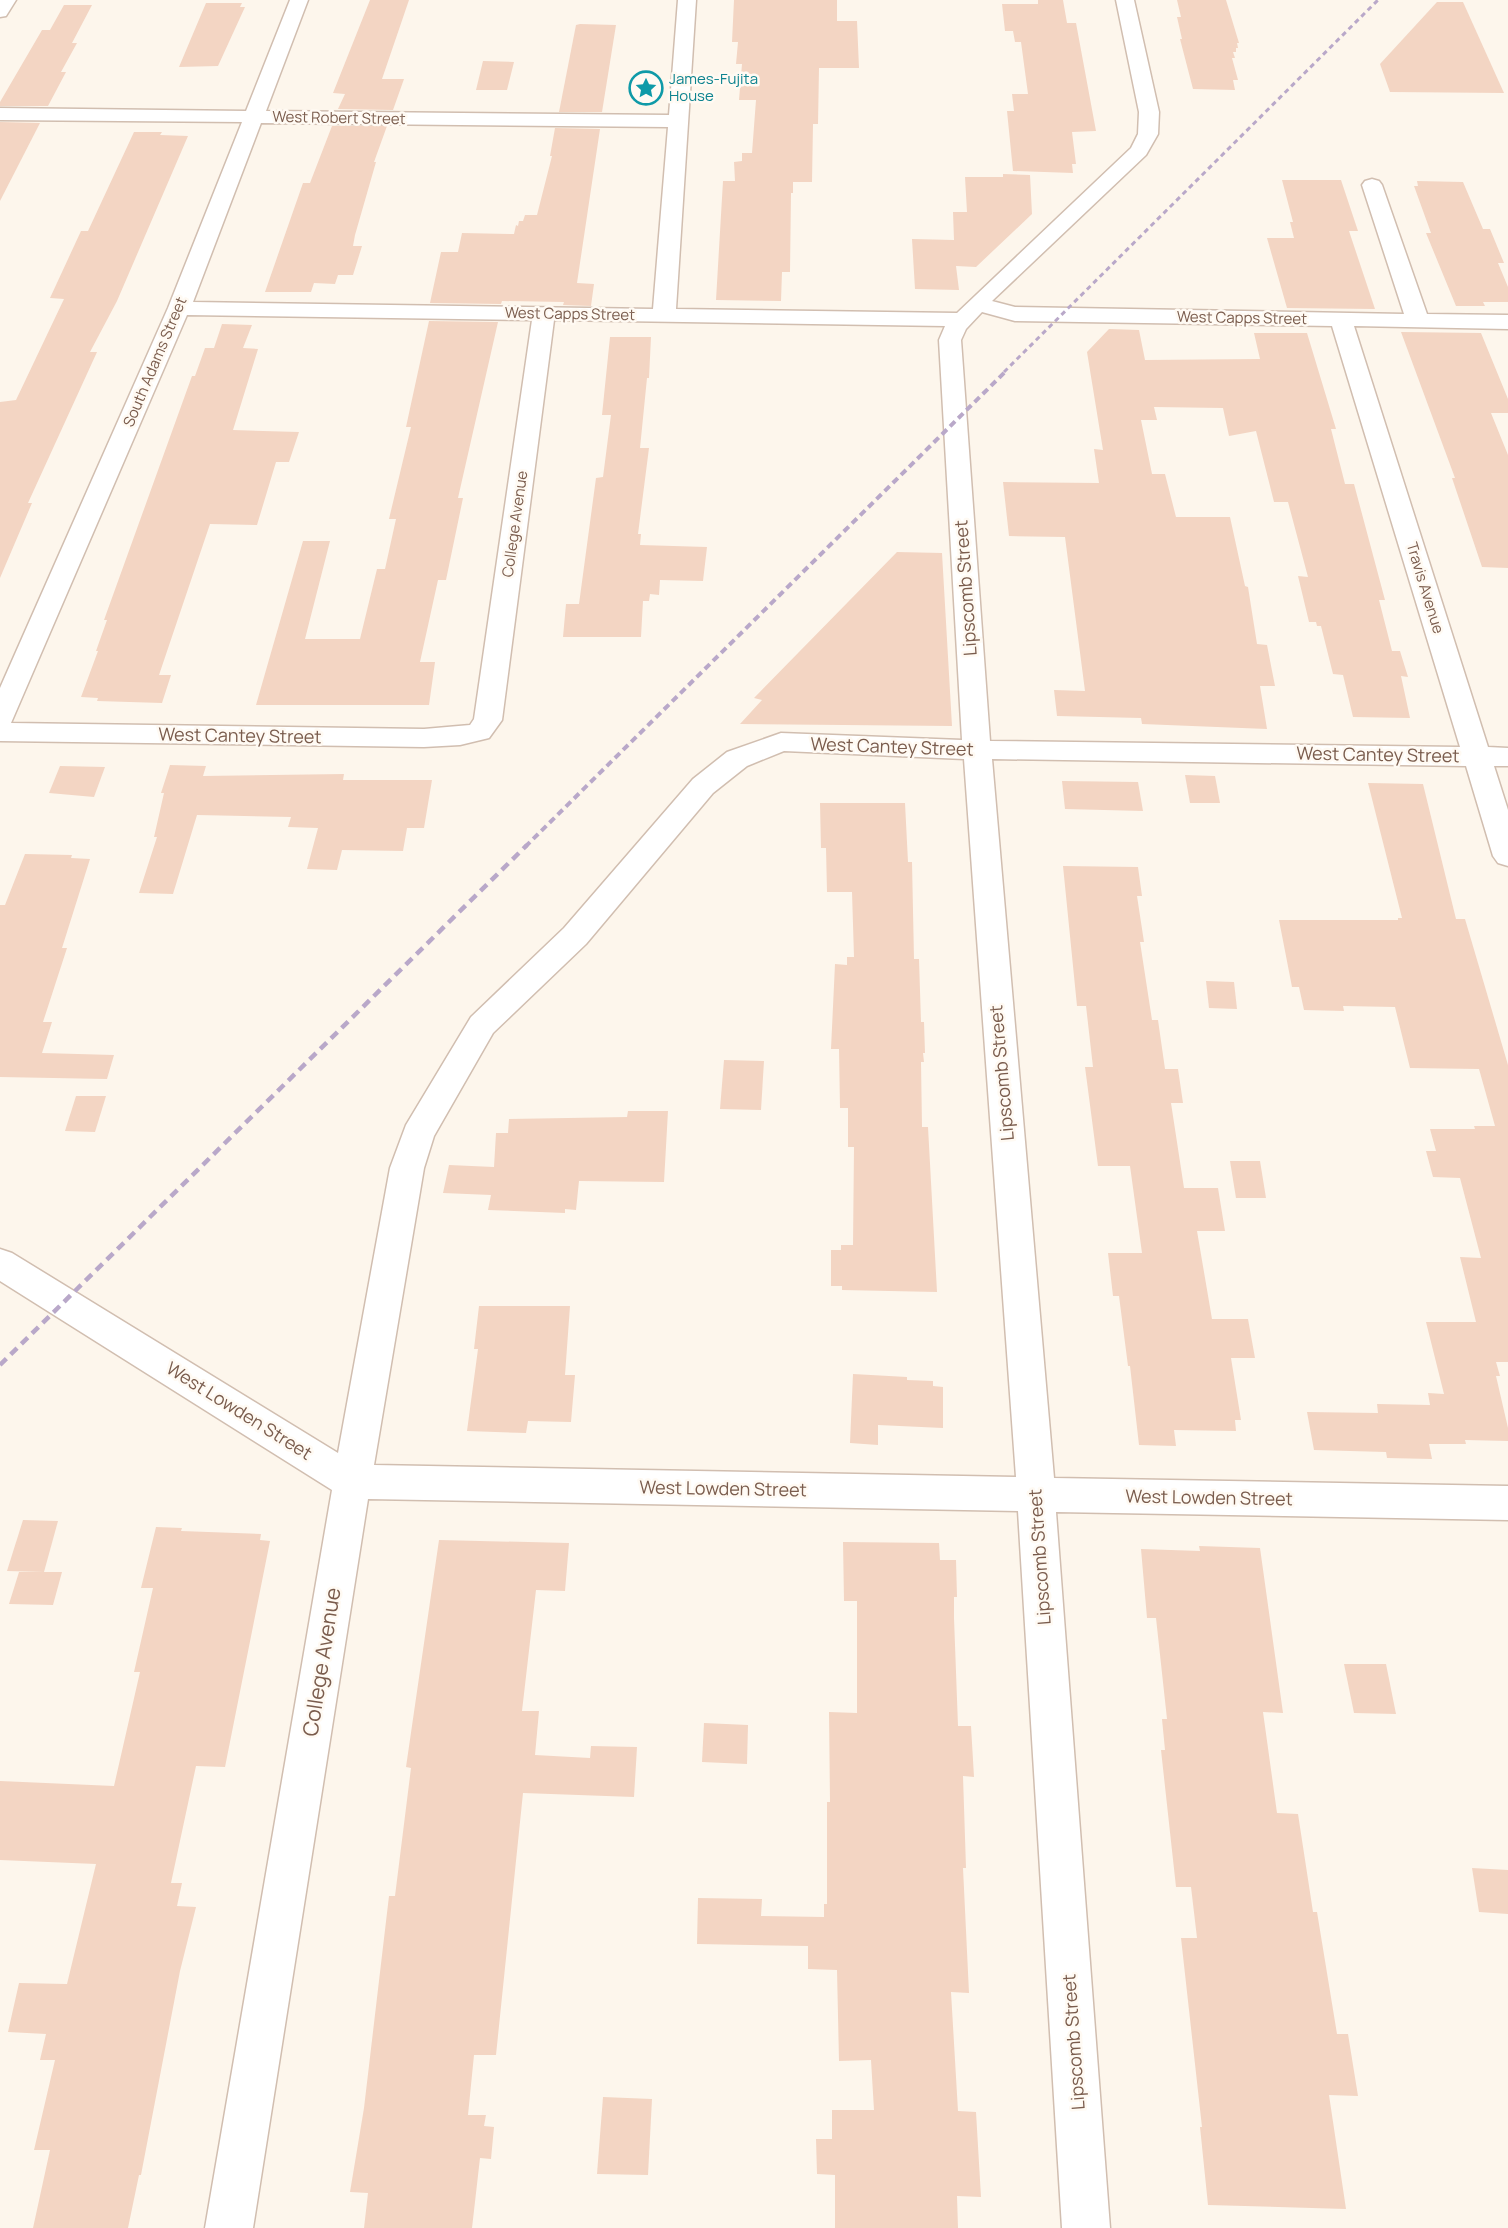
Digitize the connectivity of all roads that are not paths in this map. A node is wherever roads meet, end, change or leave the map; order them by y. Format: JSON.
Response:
{"nodes":[{"id":1,"x":7,"y":0,"type":"edge"},
{"id":2,"x":299,"y":0,"type":"edge"},
{"id":3,"x":687,"y":0,"type":"edge"},
{"id":4,"x":1125,"y":0,"type":"edge"},
{"id":5,"x":0,"y":12,"type":"edge"},
{"id":6,"x":0,"y":114,"type":"edge"},
{"id":7,"x":252,"y":117,"type":"junction"},
{"id":8,"x":678,"y":121,"type":"junction"},
{"id":9,"x":1372,"y":185,"type":"dead end"},
{"id":10,"x":179,"y":308,"type":"junction"},
{"id":11,"x":969,"y":312,"type":"junction"},
{"id":12,"x":544,"y":313,"type":"junction"},
{"id":13,"x":664,"y":316,"type":"junction"},
{"id":14,"x":1341,"y":320,"type":"junction"},
{"id":15,"x":1418,"y":321,"type":"junction"},
{"id":16,"x":1508,"y":322,"type":"edge"},
{"id":17,"x":0,"y":719,"type":"edge"},
{"id":18,"x":0,"y":732,"type":"edge"},
{"id":19,"x":479,"y":732,"type":"joint"},
{"id":20,"x":977,"y":750,"type":"junction"},
{"id":21,"x":1477,"y":757,"type":"junction"},
{"id":22,"x":1508,"y":757,"type":"edge"},
{"id":23,"x":1508,"y":856,"type":"edge"},
{"id":24,"x":436,"y":1102,"type":"joint"},
{"id":25,"x":0,"y":1263,"type":"edge"},
{"id":26,"x":352,"y":1482,"type":"junction"},
{"id":27,"x":1036,"y":1495,"type":"junction"},
{"id":28,"x":1508,"y":1503,"type":"edge"},
{"id":29,"x":229,"y":2228,"type":"edge"},
{"id":30,"x":1086,"y":2228,"type":"edge"}],
"edges":[{"from":1,"to":5,"type":"street"},
{"from":2,"to":7,"type":"street","name":"South Adams Street"},
{"from":3,"to":8,"type":"street"},
{"from":4,"to":11,"type":"street","name":"Lipscomb Street"},
{"from":6,"to":7,"type":"street","name":"West Robert Street"},
{"from":7,"to":8,"type":"street","name":"West Robert Street"},
{"from":7,"to":10,"type":"street","name":"South Adams Street"},
{"from":8,"to":13,"type":"street"},
{"from":9,"to":15,"type":"street"},
{"from":10,"to":12,"type":"street","name":"West Capps Street"},
{"from":10,"to":17,"type":"street","name":"South Adams Street"},
{"from":11,"to":13,"type":"street","name":"West Capps Street"},
{"from":11,"to":14,"type":"street","name":"West Capps Street"},
{"from":11,"to":20,"type":"street","name":"Lipscomb Street"},
{"from":12,"to":13,"type":"street","name":"West Capps Street"},
{"from":12,"to":19,"type":"street","name":"College Avenue"},
{"from":14,"to":15,"type":"street","name":"West Capps Street"},
{"from":14,"to":21,"type":"street","name":"Travis Avenue"},
{"from":15,"to":16,"type":"street","name":"West Capps Street"},
{"from":18,"to":19,"type":"street","name":"West Cantey Street"},
{"from":20,"to":21,"type":"street","name":"West Cantey Street"},
{"from":20,"to":24,"type":"street","name":"West Cantey Street"},
{"from":20,"to":27,"type":"street","name":"Lipscomb Street"},
{"from":21,"to":22,"type":"street","name":"West Cantey Street"},
{"from":21,"to":23,"type":"street","name":"Travis Avenue"},
{"from":24,"to":26,"type":"street","name":"College Avenue"},
{"from":25,"to":26,"type":"street","name":"West Lowden Street"},
{"from":26,"to":27,"type":"street","name":"West Lowden Street"},
{"from":26,"to":29,"type":"street","name":"College Avenue"},
{"from":27,"to":28,"type":"street","name":"West Lowden Street"},
{"from":27,"to":30,"type":"street","name":"Lipscomb Street"}]}
